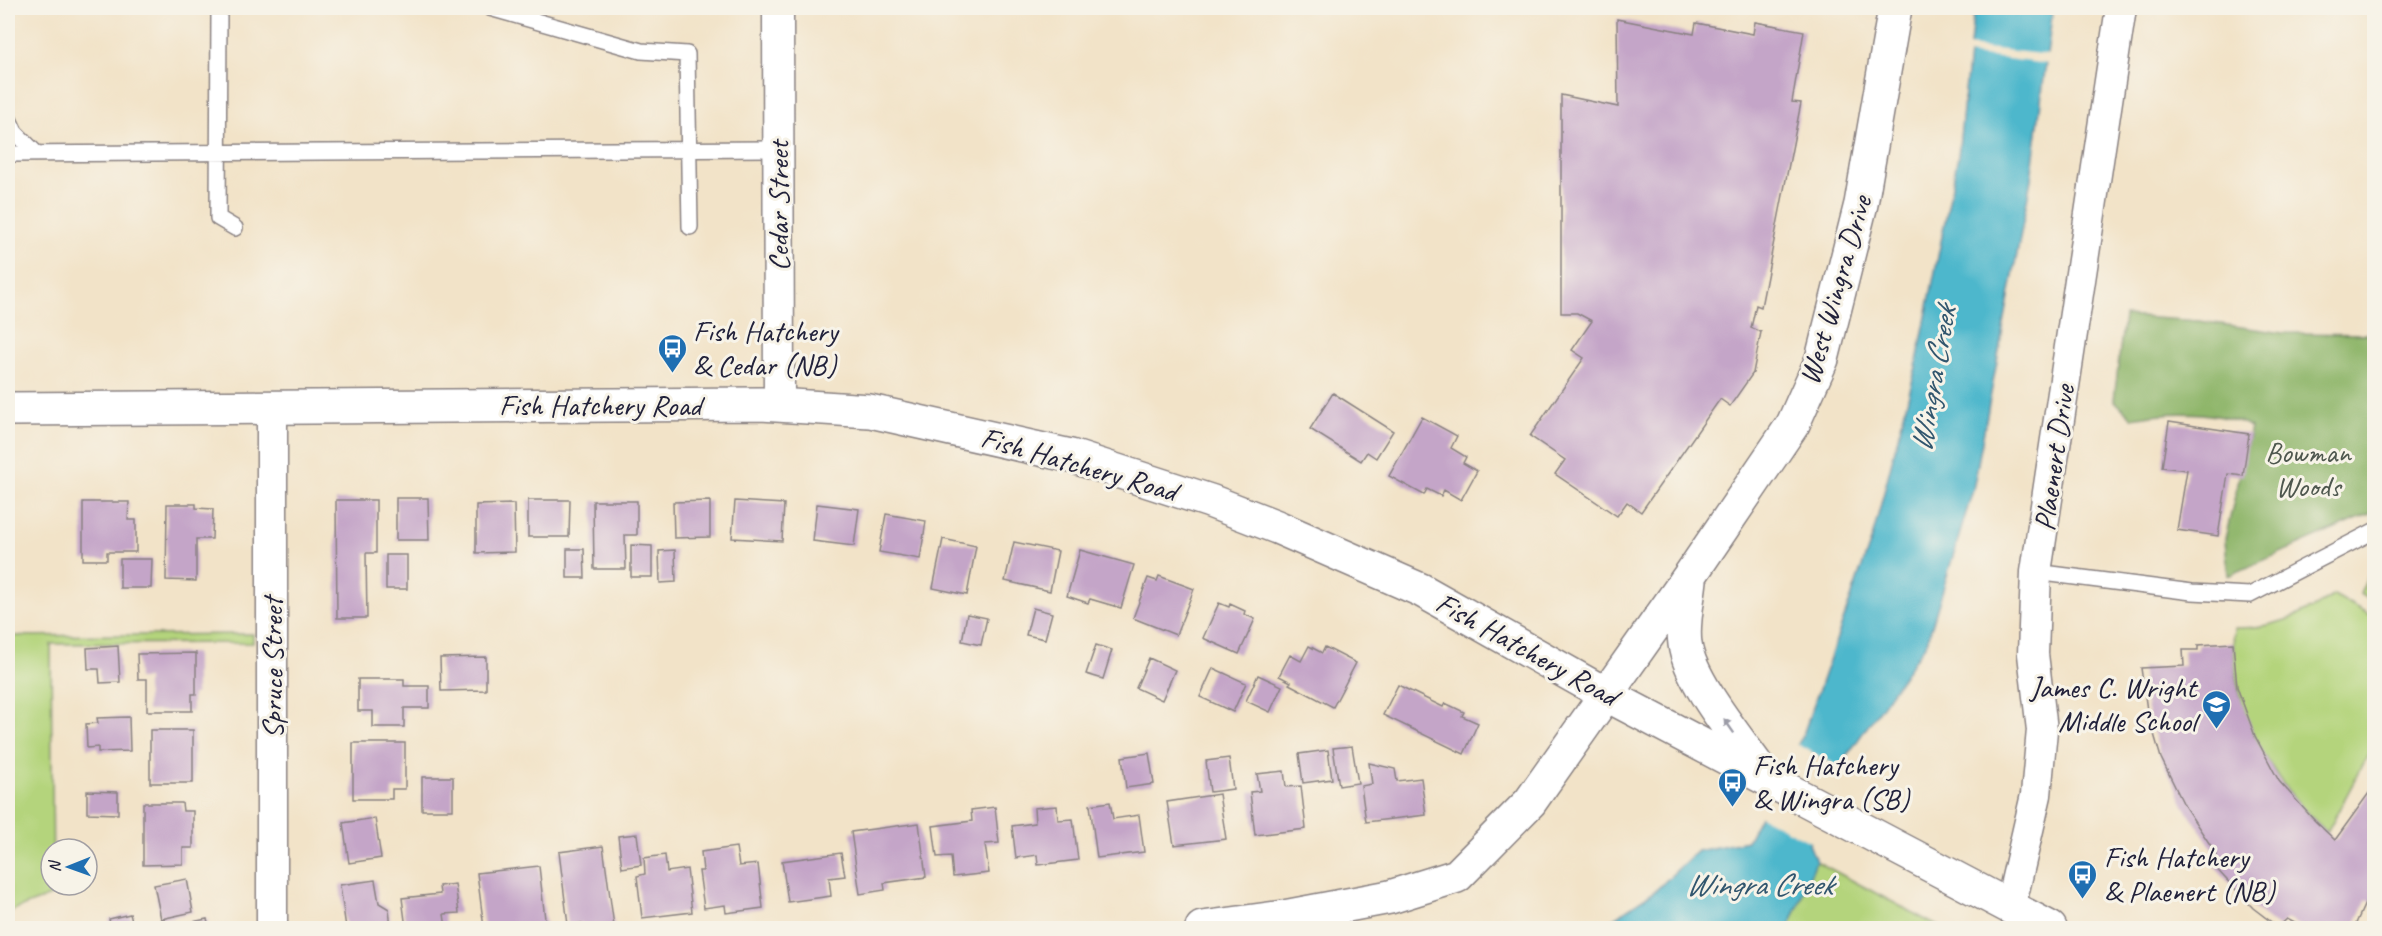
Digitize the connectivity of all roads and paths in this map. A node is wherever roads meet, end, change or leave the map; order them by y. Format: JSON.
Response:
{"nodes":[{"id":1,"x":219,"y":8,"type":"edge"},
{"id":2,"x":490,"y":8,"type":"edge"},
{"id":3,"x":777,"y":8,"type":"edge"},
{"id":4,"x":1895,"y":8,"type":"edge"},
{"id":5,"x":2121,"y":8,"type":"edge"},
{"id":6,"x":525,"y":13,"type":"edge"},
{"id":7,"x":8,"y":117,"type":"edge"},
{"id":8,"x":688,"y":149,"type":"junction"},
{"id":9,"x":778,"y":149,"type":"junction"},
{"id":10,"x":219,"y":153,"type":"junction"},
{"id":11,"x":8,"y":154,"type":"edge"},
{"id":12,"x":37,"y":154,"type":"junction"},
{"id":13,"x":690,"y":227,"type":"dead end"},
{"id":14,"x":235,"y":228,"type":"dead end"},
{"id":15,"x":779,"y":405,"type":"junction"},
{"id":16,"x":272,"y":407,"type":"junction"},
{"id":17,"x":8,"y":409,"type":"edge"},
{"id":18,"x":2374,"y":531,"type":"edge"},
{"id":19,"x":2036,"y":572,"type":"junction"},
{"id":20,"x":1691,"y":574,"type":"junction"},
{"id":21,"x":1607,"y":694,"type":"junction"},
{"id":22,"x":1762,"y":774,"type":"junction"},
{"id":23,"x":2010,"y":908,"type":"junction"},
{"id":24,"x":272,"y":928,"type":"edge"},
{"id":25,"x":1202,"y":928,"type":"edge"},
{"id":26,"x":2050,"y":928,"type":"edge"}],
"edges":[{"from":1,"to":10,"type":"lane"},
{"from":2,"to":6,"type":"lane"},
{"from":3,"to":9,"type":"street","name":"Cedar Street"},
{"from":4,"to":20,"type":"main road","name":"West Wingra Drive"},
{"from":5,"to":19,"type":"street","name":"Plaenert Drive"},
{"from":6,"to":8,"type":"lane"},
{"from":7,"to":12,"type":"lane"},
{"from":8,"to":9,"type":"lane"},
{"from":8,"to":10,"type":"lane"},
{"from":8,"to":13,"type":"lane"},
{"from":9,"to":15,"type":"street","name":"Cedar Street"},
{"from":10,"to":12,"type":"lane"},
{"from":10,"to":14,"type":"lane"},
{"from":11,"to":12,"type":"lane"},
{"from":15,"to":16,"type":"main road","name":"Fish Hatchery Road"},
{"from":15,"to":21,"type":"main road","name":"Fish Hatchery Road"},
{"from":16,"to":17,"type":"main road","name":"Fish Hatchery Road"},
{"from":16,"to":24,"type":"street","name":"Spruce Street"},
{"from":18,"to":19,"type":"lane"},
{"from":19,"to":23,"type":"street","name":"Plaenert Drive"},
{"from":20,"to":21,"type":"main road","name":"West Wingra Drive"},
{"from":22,"to":20,"type":"main road","one_way":true},
{"from":21,"to":22,"type":"main road","name":"Fish Hatchery Road"},
{"from":21,"to":25,"type":"main road","name":"West Wingra Drive"},
{"from":22,"to":23,"type":"main road","name":"Fish Hatchery Road"},
{"from":23,"to":26,"type":"main road","name":"Fish Hatchery Road"}]}
